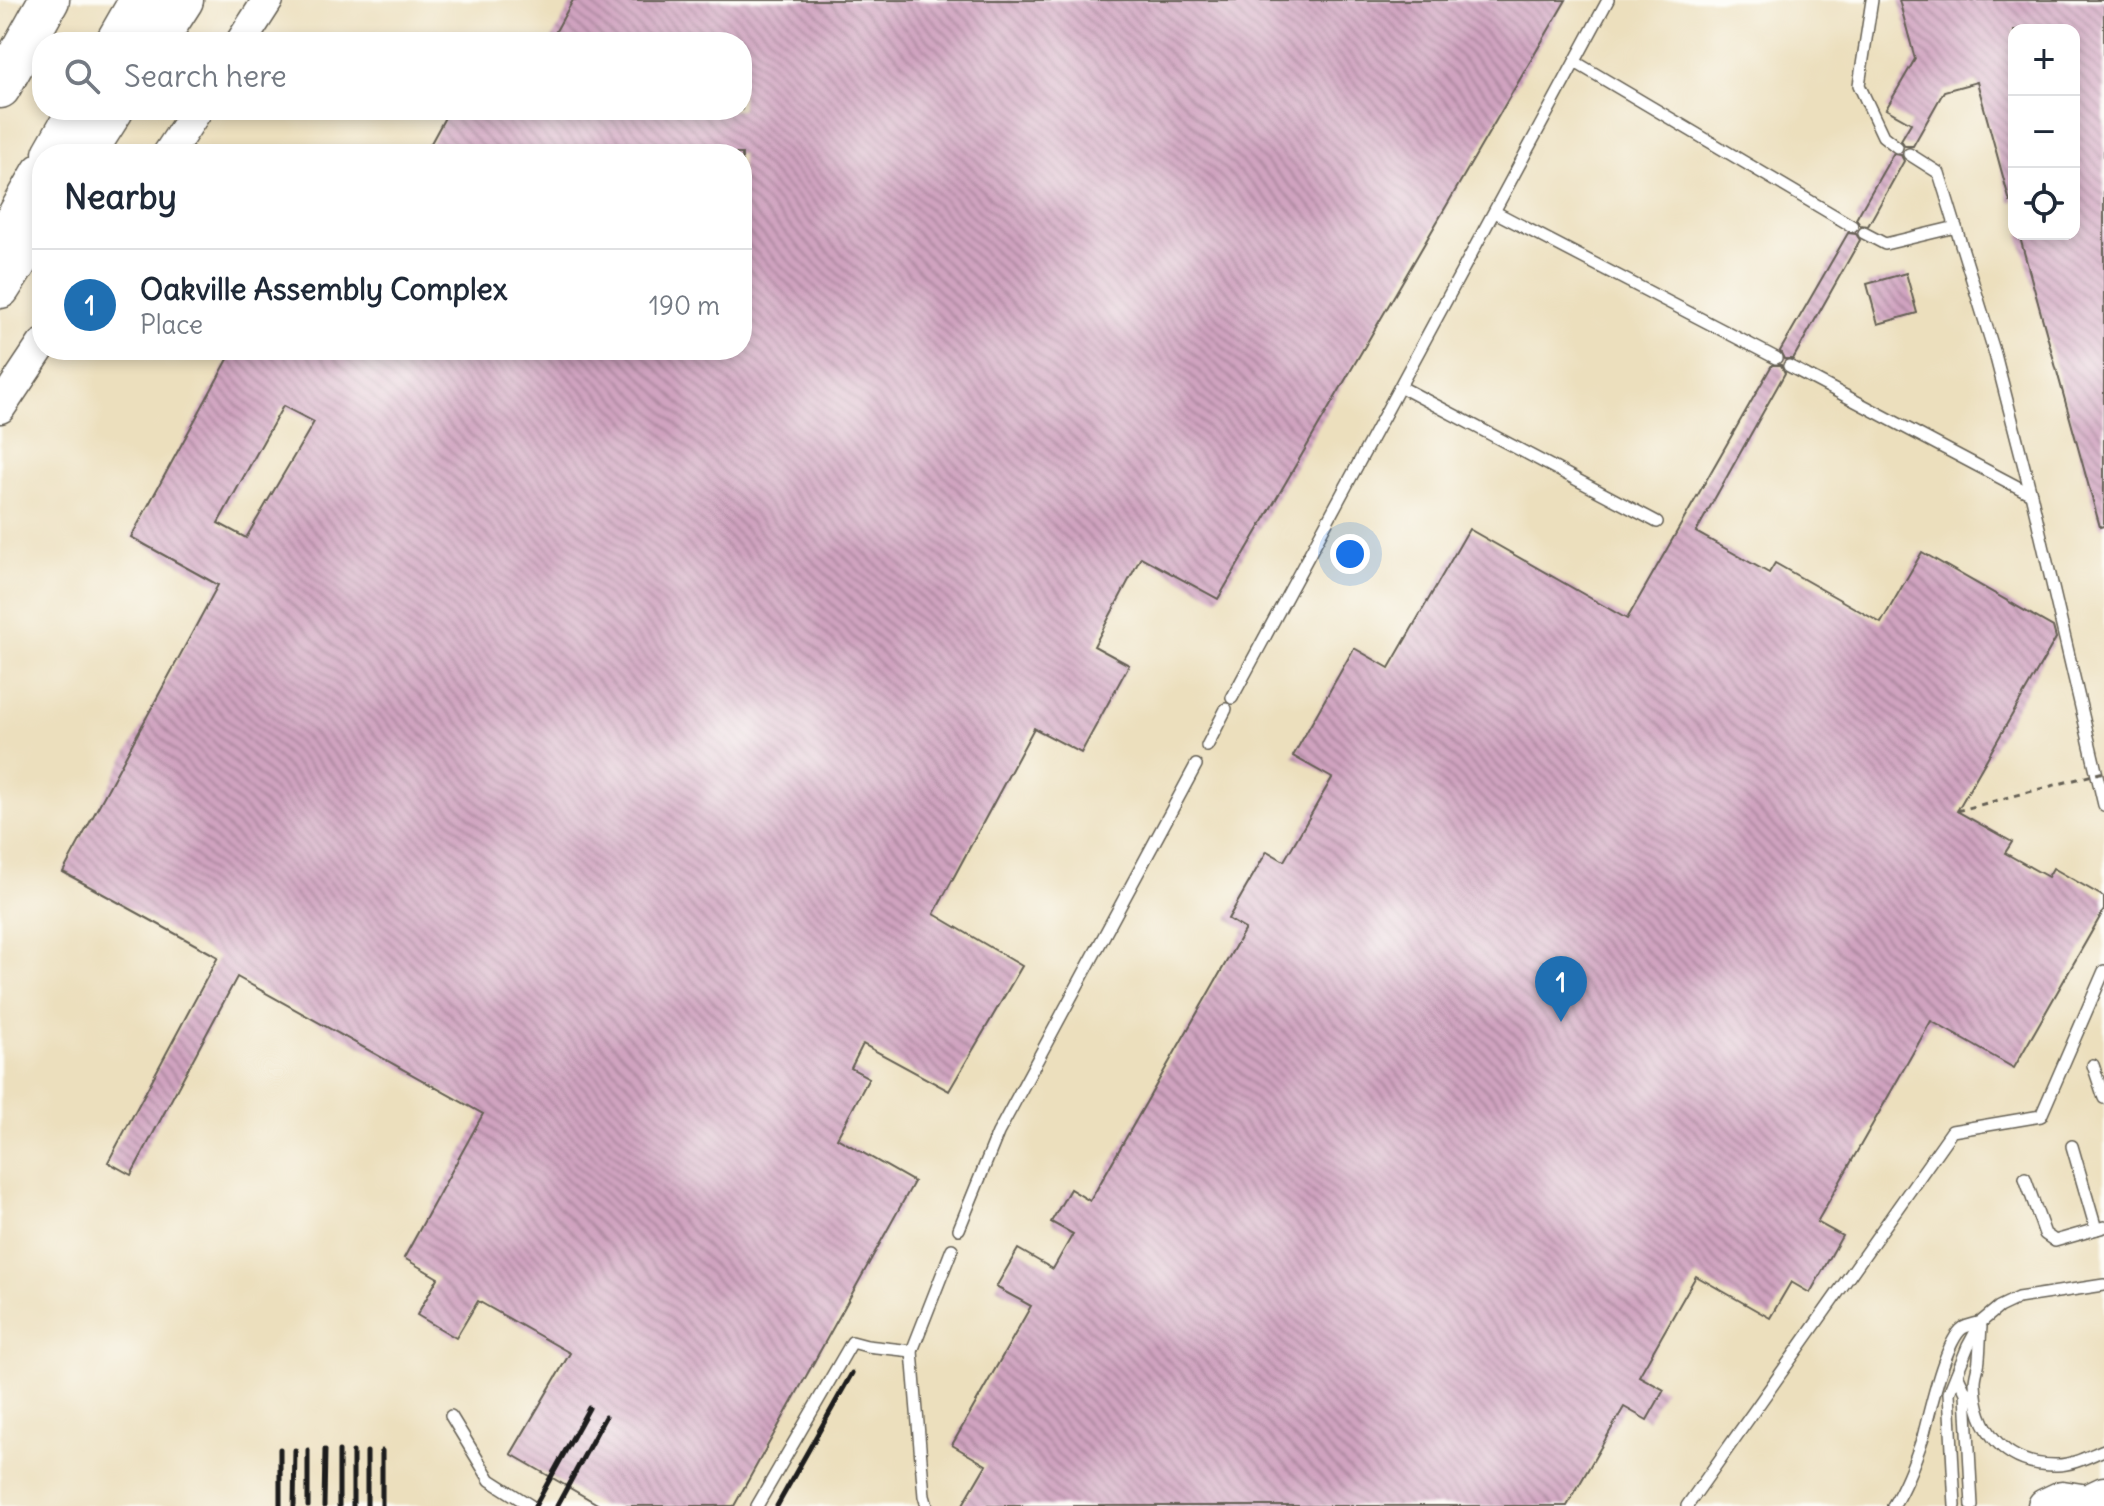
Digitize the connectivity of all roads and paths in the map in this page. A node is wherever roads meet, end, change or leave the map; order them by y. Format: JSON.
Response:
{"nodes":[{"id":1,"x":49,"y":0,"type":"edge"},
{"id":2,"x":140,"y":0,"type":"edge"},
{"id":3,"x":183,"y":0,"type":"edge"},
{"id":4,"x":268,"y":0,"type":"edge"},
{"id":5,"x":1608,"y":0,"type":"edge"},
{"id":6,"x":1872,"y":0,"type":"edge"},
{"id":7,"x":122,"y":32,"type":"edge"},
{"id":8,"x":162,"y":32,"type":"edge"},
{"id":9,"x":247,"y":32,"type":"edge"},
{"id":10,"x":1575,"y":62,"type":"junction"},
{"id":11,"x":0,"y":88,"type":"edge"},
{"id":12,"x":72,"y":120,"type":"edge"},
{"id":13,"x":107,"y":120,"type":"edge"},
{"id":14,"x":190,"y":120,"type":"edge"},
{"id":15,"x":59,"y":144,"type":"edge"},
{"id":16,"x":91,"y":144,"type":"edge"},
{"id":17,"x":175,"y":144,"type":"edge"},
{"id":18,"x":1897,"y":147,"type":"dead end"},
{"id":19,"x":1909,"y":154,"type":"dead end"},
{"id":20,"x":32,"y":191,"type":"edge"},
{"id":21,"x":1495,"y":212,"type":"junction"},
{"id":22,"x":1852,"y":226,"type":"dead end"},
{"id":23,"x":1956,"y":227,"type":"junction"},
{"id":24,"x":1864,"y":233,"type":"dead end"},
{"id":25,"x":32,"y":238,"type":"edge"},
{"id":26,"x":0,"y":247,"type":"edge"},
{"id":27,"x":0,"y":288,"type":"edge"},
{"id":28,"x":1776,"y":358,"type":"dead end"},
{"id":29,"x":32,"y":360,"type":"edge"},
{"id":30,"x":1789,"y":366,"type":"dead end"},
{"id":31,"x":1401,"y":387,"type":"junction"},
{"id":32,"x":0,"y":408,"type":"edge"},
{"id":33,"x":2031,"y":494,"type":"junction"},
{"id":34,"x":1657,"y":522,"type":"dead end"},
{"id":35,"x":1207,"y":746,"type":"dead end"},
{"id":36,"x":1196,"y":765,"type":"dead end"},
{"id":37,"x":2104,"y":772,"type":"edge"},
{"id":38,"x":2104,"y":805,"type":"edge"},
{"id":39,"x":1957,"y":811,"type":"dead end"},
{"id":40,"x":2104,"y":971,"type":"edge"},
{"id":41,"x":2093,"y":1065,"type":"dead end"},
{"id":42,"x":2104,"y":1098,"type":"edge"},
{"id":43,"x":2072,"y":1146,"type":"dead end"},
{"id":44,"x":2025,"y":1178,"type":"dead end"},
{"id":45,"x":2100,"y":1228,"type":"edge"},
{"id":46,"x":959,"y":1229,"type":"dead end"},
{"id":47,"x":952,"y":1249,"type":"dead end"},
{"id":48,"x":2104,"y":1285,"type":"edge"},
{"id":49,"x":1981,"y":1322,"type":"junction"},
{"id":50,"x":912,"y":1351,"type":"junction"},
{"id":51,"x":1957,"y":1374,"type":"junction"},
{"id":52,"x":451,"y":1416,"type":"dead end"},
{"id":53,"x":2104,"y":1450,"type":"edge"},
{"id":54,"x":2092,"y":1500,"type":"edge"},
{"id":55,"x":531,"y":1506,"type":"edge"},
{"id":56,"x":757,"y":1506,"type":"edge"},
{"id":57,"x":927,"y":1506,"type":"edge"},
{"id":58,"x":1687,"y":1506,"type":"edge"},
{"id":59,"x":1893,"y":1506,"type":"edge"},
{"id":60,"x":1955,"y":1506,"type":"edge"},
{"id":61,"x":1972,"y":1506,"type":"edge"},
{"id":62,"x":2045,"y":1506,"type":"edge"}],
"edges":[{"from":1,"to":11,"type":"highway"},
{"from":2,"to":7,"type":"highway"},
{"from":3,"to":8,"type":"highway"},
{"from":4,"to":9,"type":"street"},
{"from":5,"to":10,"type":"lane"},
{"from":6,"to":18,"type":"lane"},
{"from":10,"to":21,"type":"lane"},
{"from":10,"to":22,"type":"lane"},
{"from":12,"to":15,"type":"highway"},
{"from":13,"to":16,"type":"highway"},
{"from":14,"to":17,"type":"street"},
{"from":19,"to":23,"type":"lane"},
{"from":20,"to":26,"type":"highway"},
{"from":21,"to":28,"type":"lane"},
{"from":21,"to":31,"type":"lane"},
{"from":23,"to":24,"type":"lane"},
{"from":23,"to":33,"type":"lane"},
{"from":25,"to":27,"type":"highway"},
{"from":29,"to":32,"type":"street"},
{"from":30,"to":33,"type":"lane"},
{"from":31,"to":34,"type":"lane"},
{"from":31,"to":35,"type":"lane"},
{"from":33,"to":38,"type":"lane"},
{"from":36,"to":46,"type":"lane"},
{"from":37,"to":39,"type":"path","bridge":true},
{"from":40,"to":58,"type":"lane"},
{"from":41,"to":42,"type":"lane"},
{"from":43,"to":45,"type":"lane"},
{"from":44,"to":45,"type":"lane"},
{"from":47,"to":50,"type":"lane"},
{"from":48,"to":49,"type":"lane"},
{"from":49,"to":51,"type":"lane"},
{"from":49,"to":53,"type":"lane"},
{"from":49,"to":59,"type":"lane"},
{"from":50,"to":56,"type":"lane"},
{"from":50,"to":57,"type":"lane"},
{"from":51,"to":60,"type":"lane"},
{"from":51,"to":61,"type":"lane"},
{"from":52,"to":55,"type":"lane"},
{"from":54,"to":62,"type":"main road"}]}
